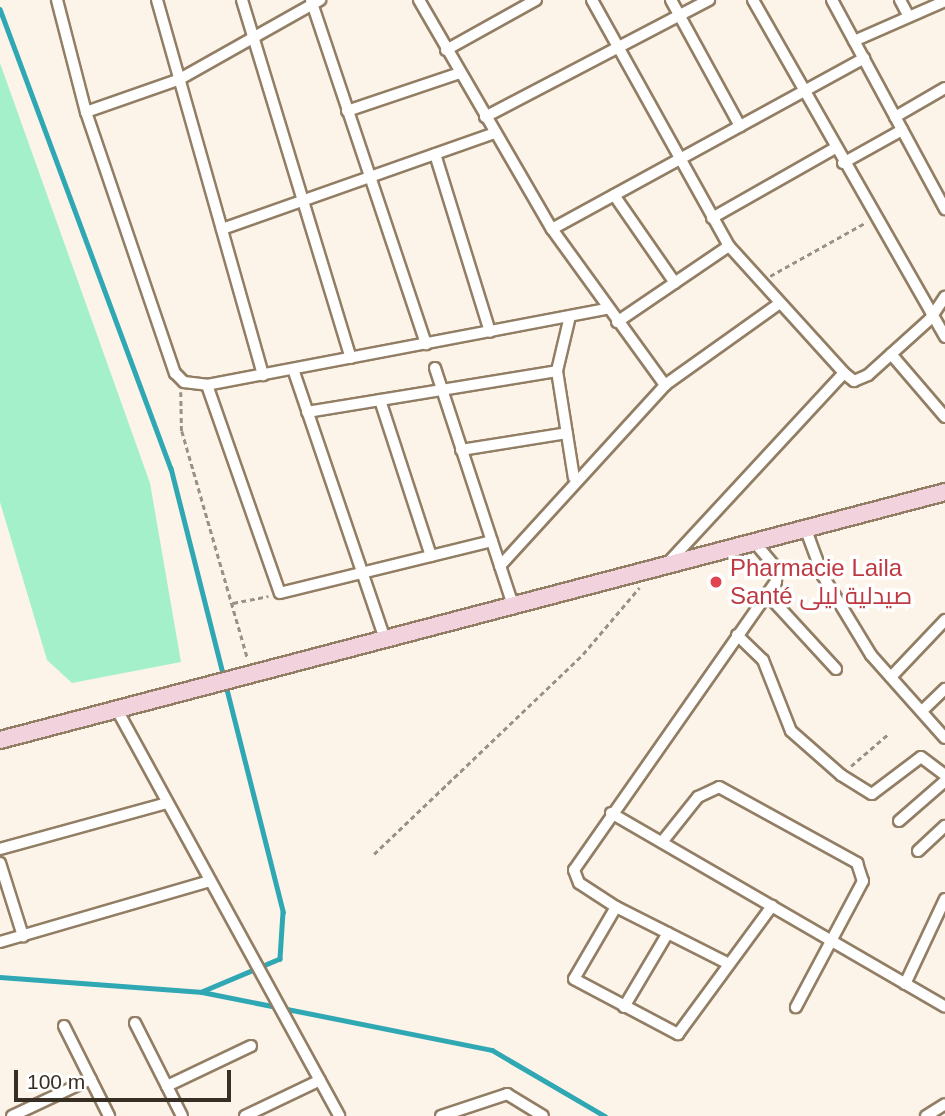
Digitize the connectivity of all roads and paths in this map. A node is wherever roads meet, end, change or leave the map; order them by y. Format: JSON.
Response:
{"nodes":[{"id":1,"x":57,"y":0,"type":"edge"},
{"id":2,"x":157,"y":0,"type":"edge"},
{"id":3,"x":242,"y":0,"type":"edge"},
{"id":4,"x":419,"y":0,"type":"edge"},
{"id":5,"x":536,"y":0,"type":"edge"},
{"id":6,"x":592,"y":0,"type":"edge"},
{"id":7,"x":670,"y":0,"type":"edge"},
{"id":8,"x":709,"y":0,"type":"edge"},
{"id":9,"x":753,"y":0,"type":"edge"},
{"id":10,"x":832,"y":0,"type":"edge"},
{"id":11,"x":901,"y":0,"type":"edge"},
{"id":12,"x":945,"y":1,"type":"edge"},
{"id":13,"x":314,"y":2,"type":"edge"},
{"id":14,"x":908,"y":15,"type":"junction"},
{"id":15,"x":679,"y":16,"type":"junction"},
{"id":16,"x":254,"y":41,"type":"junction"},
{"id":17,"x":854,"y":41,"type":"junction"},
{"id":18,"x":618,"y":48,"type":"junction"},
{"id":19,"x":446,"y":50,"type":"junction"},
{"id":20,"x":864,"y":58,"type":"junction"},
{"id":21,"x":460,"y":73,"type":"junction"},
{"id":22,"x":180,"y":79,"type":"junction"},
{"id":23,"x":945,"y":88,"type":"edge"},
{"id":24,"x":804,"y":91,"type":"junction"},
{"id":25,"x":347,"y":111,"type":"junction"},
{"id":26,"x":86,"y":112,"type":"junction"},
{"id":27,"x":485,"y":117,"type":"junction"},
{"id":28,"x":895,"y":117,"type":"junction"},
{"id":29,"x":740,"y":126,"type":"junction"},
{"id":30,"x":902,"y":130,"type":"junction"},
{"id":31,"x":495,"y":133,"type":"junction"},
{"id":32,"x":835,"y":148,"type":"junction"},
{"id":33,"x":435,"y":154,"type":"junction"},
{"id":34,"x":679,"y":160,"type":"junction"},
{"id":35,"x":844,"y":163,"type":"junction"},
{"id":36,"x":370,"y":177,"type":"junction"},
{"id":37,"x":614,"y":195,"type":"junction"},
{"id":38,"x":301,"y":201,"type":"junction"},
{"id":39,"x":945,"y":209,"type":"edge"},
{"id":40,"x":712,"y":218,"type":"junction"},
{"id":41,"x":874,"y":218,"type":"junction"},
{"id":42,"x":222,"y":229,"type":"junction"},
{"id":43,"x":552,"y":229,"type":"junction"},
{"id":44,"x":729,"y":246,"type":"junction"},
{"id":45,"x":761,"y":281,"type":"junction"},
{"id":46,"x":675,"y":283,"type":"junction"},
{"id":47,"x":945,"y":297,"type":"edge"},
{"id":48,"x":780,"y":303,"type":"junction"},
{"id":49,"x":607,"y":309,"type":"junction"},
{"id":50,"x":570,"y":316,"type":"junction"},
{"id":51,"x":930,"y":319,"type":"junction"},
{"id":52,"x":617,"y":322,"type":"junction"},
{"id":53,"x":489,"y":332,"type":"junction"},
{"id":54,"x":945,"y":337,"type":"edge"},
{"id":55,"x":426,"y":344,"type":"junction"},
{"id":56,"x":891,"y":355,"type":"junction"},
{"id":57,"x":351,"y":358,"type":"junction"},
{"id":58,"x":435,"y":368,"type":"dead end"},
{"id":59,"x":293,"y":369,"type":"junction"},
{"id":60,"x":557,"y":371,"type":"junction"},
{"id":61,"x":844,"y":373,"type":"junction"},
{"id":62,"x":263,"y":374,"type":"junction"},
{"id":63,"x":184,"y":382,"type":"junction"},
{"id":64,"x":665,"y":384,"type":"junction"},
{"id":65,"x":207,"y":386,"type":"junction"},
{"id":66,"x":441,"y":390,"type":"junction"},
{"id":67,"x":380,"y":400,"type":"junction"},
{"id":68,"x":307,"y":412,"type":"junction"},
{"id":69,"x":945,"y":417,"type":"edge"},
{"id":70,"x":567,"y":433,"type":"junction"},
{"id":71,"x":461,"y":450,"type":"junction"},
{"id":72,"x":574,"y":478,"type":"junction"},
{"id":73,"x":945,"y":492,"type":"edge"},
{"id":74,"x":806,"y":530,"type":"junction"},
{"id":75,"x":492,"y":541,"type":"junction"},
{"id":76,"x":756,"y":544,"type":"junction"},
{"id":77,"x":431,"y":556,"type":"junction"},
{"id":78,"x":500,"y":566,"type":"junction"},
{"id":79,"x":657,"y":570,"type":"junction"},
{"id":80,"x":362,"y":573,"type":"junction"},
{"id":81,"x":281,"y":593,"type":"junction"},
{"id":82,"x":767,"y":594,"type":"junction"},
{"id":83,"x":233,"y":603,"type":"junction"},
{"id":84,"x":514,"y":608,"type":"junction"},
{"id":85,"x":945,"y":620,"type":"edge"},
{"id":86,"x":737,"y":635,"type":"junction"},
{"id":87,"x":386,"y":642,"type":"junction"},
{"id":88,"x":836,"y":669,"type":"dead end"},
{"id":89,"x":245,"y":677,"type":"junction"},
{"id":90,"x":891,"y":677,"type":"junction"},
{"id":91,"x":945,"y":689,"type":"edge"},
{"id":92,"x":116,"y":708,"type":"junction"},
{"id":93,"x":922,"y":711,"type":"junction"},
{"id":94,"x":887,"y":735,"type":"dead end"},
{"id":95,"x":945,"y":738,"type":"edge"},
{"id":96,"x":0,"y":740,"type":"edge"},
{"id":97,"x":841,"y":775,"type":"junction"},
{"id":98,"x":945,"y":775,"type":"edge"},
{"id":99,"x":945,"y":781,"type":"edge"},
{"id":100,"x":167,"y":803,"type":"junction"},
{"id":101,"x":611,"y":813,"type":"junction"},
{"id":102,"x":899,"y":821,"type":"dead end"},
{"id":103,"x":945,"y":826,"type":"edge"},
{"id":104,"x":662,"y":842,"type":"junction"},
{"id":105,"x":0,"y":849,"type":"edge"},
{"id":106,"x":918,"y":850,"type":"dead end"},
{"id":107,"x":374,"y":854,"type":"dead end"},
{"id":108,"x":0,"y":863,"type":"edge"},
{"id":109,"x":210,"y":881,"type":"junction"},
{"id":110,"x":945,"y":899,"type":"edge"},
{"id":111,"x":772,"y":906,"type":"junction"},
{"id":112,"x":616,"y":907,"type":"junction"},
{"id":113,"x":668,"y":933,"type":"junction"},
{"id":114,"x":23,"y":936,"type":"junction"},
{"id":115,"x":0,"y":942,"type":"edge"},
{"id":116,"x":832,"y":942,"type":"junction"},
{"id":117,"x":729,"y":964,"type":"junction"},
{"id":118,"x":905,"y":984,"type":"junction"},
{"id":119,"x":624,"y":1007,"type":"junction"},
{"id":120,"x":796,"y":1007,"type":"dead end"},
{"id":121,"x":945,"y":1007,"type":"edge"},
{"id":122,"x":135,"y":1023,"type":"dead end"},
{"id":123,"x":64,"y":1026,"type":"dead end"},
{"id":124,"x":251,"y":1046,"type":"dead end"},
{"id":125,"x":91,"y":1079,"type":"junction"},
{"id":126,"x":320,"y":1080,"type":"junction"},
{"id":127,"x":167,"y":1086,"type":"junction"},
{"id":128,"x":945,"y":1104,"type":"edge"},
{"id":129,"x":12,"y":1116,"type":"edge"},
{"id":130,"x":109,"y":1116,"type":"edge"},
{"id":131,"x":182,"y":1116,"type":"edge"},
{"id":132,"x":245,"y":1116,"type":"edge"},
{"id":133,"x":339,"y":1116,"type":"edge"},
{"id":134,"x":441,"y":1116,"type":"edge"},
{"id":135,"x":543,"y":1116,"type":"edge"},
{"id":136,"x":926,"y":1116,"type":"edge"}],
"edges":[{"from":1,"to":26,"type":"street"},
{"from":2,"to":22,"type":"street"},
{"from":3,"to":16,"type":"street"},
{"from":4,"to":19,"type":"street"},
{"from":5,"to":19,"type":"street"},
{"from":6,"to":18,"type":"street"},
{"from":7,"to":15,"type":"street"},
{"from":8,"to":15,"type":"street"},
{"from":9,"to":24,"type":"street"},
{"from":10,"to":17,"type":"street"},
{"from":11,"to":14,"type":"street"},
{"from":12,"to":14,"type":"street"},
{"from":13,"to":16,"type":"street"},
{"from":13,"to":25,"type":"street"},
{"from":14,"to":17,"type":"street"},
{"from":15,"to":18,"type":"street"},
{"from":15,"to":29,"type":"street"},
{"from":16,"to":22,"type":"street"},
{"from":16,"to":38,"type":"street"},
{"from":17,"to":20,"type":"street"},
{"from":18,"to":27,"type":"street"},
{"from":18,"to":34,"type":"street"},
{"from":19,"to":21,"type":"street"},
{"from":20,"to":24,"type":"street"},
{"from":20,"to":28,"type":"street"},
{"from":21,"to":25,"type":"street"},
{"from":21,"to":27,"type":"street"},
{"from":22,"to":26,"type":"street"},
{"from":22,"to":42,"type":"street"},
{"from":23,"to":28,"type":"street"},
{"from":24,"to":29,"type":"street"},
{"from":24,"to":32,"type":"street"},
{"from":25,"to":36,"type":"street"},
{"from":26,"to":63,"type":"street"},
{"from":27,"to":31,"type":"street"},
{"from":28,"to":30,"type":"street"},
{"from":29,"to":34,"type":"street"},
{"from":30,"to":35,"type":"street"},
{"from":30,"to":39,"type":"street"},
{"from":31,"to":33,"type":"street"},
{"from":31,"to":43,"type":"street"},
{"from":32,"to":35,"type":"street"},
{"from":32,"to":40,"type":"street"},
{"from":33,"to":36,"type":"street"},
{"from":33,"to":53,"type":"street"},
{"from":34,"to":37,"type":"street"},
{"from":34,"to":40,"type":"street"},
{"from":35,"to":41,"type":"street"},
{"from":36,"to":38,"type":"street"},
{"from":36,"to":55,"type":"street"},
{"from":37,"to":43,"type":"street"},
{"from":37,"to":46,"type":"street"},
{"from":38,"to":42,"type":"street"},
{"from":38,"to":57,"type":"street"},
{"from":40,"to":44,"type":"street"},
{"from":41,"to":45,"type":"path"},
{"from":41,"to":51,"type":"street"},
{"from":42,"to":62,"type":"street"},
{"from":43,"to":49,"type":"street"},
{"from":44,"to":45,"type":"street"},
{"from":44,"to":46,"type":"street"},
{"from":45,"to":48,"type":"street"},
{"from":46,"to":52,"type":"street"},
{"from":47,"to":51,"type":"street"},
{"from":48,"to":61,"type":"street"},
{"from":48,"to":64,"type":"street"},
{"from":49,"to":50,"type":"street"},
{"from":49,"to":52,"type":"street"},
{"from":50,"to":53,"type":"street"},
{"from":50,"to":60,"type":"street"},
{"from":51,"to":54,"type":"street"},
{"from":51,"to":56,"type":"street"},
{"from":52,"to":64,"type":"street"},
{"from":53,"to":55,"type":"street"},
{"from":55,"to":57,"type":"street"},
{"from":56,"to":61,"type":"street"},
{"from":56,"to":69,"type":"street"},
{"from":57,"to":59,"type":"street"},
{"from":58,"to":66,"type":"street"},
{"from":59,"to":62,"type":"street"},
{"from":59,"to":68,"type":"street"},
{"from":60,"to":66,"type":"street"},
{"from":60,"to":70,"type":"street"},
{"from":61,"to":79,"type":"street"},
{"from":62,"to":65,"type":"street"},
{"from":63,"to":65,"type":"street"},
{"from":63,"to":83,"type":"path"},
{"from":64,"to":72,"type":"street"},
{"from":65,"to":81,"type":"street"},
{"from":66,"to":67,"type":"street"},
{"from":66,"to":71,"type":"street"},
{"from":67,"to":68,"type":"street"},
{"from":67,"to":77,"type":"street"},
{"from":68,"to":80,"type":"street"},
{"from":70,"to":71,"type":"street"},
{"from":70,"to":72,"type":"street"},
{"from":71,"to":75,"type":"street"},
{"from":72,"to":78,"type":"street"},
{"from":73,"to":74,"type":"street"},
{"from":74,"to":76,"type":"street"},
{"from":74,"to":90,"type":"street"},
{"from":75,"to":77,"type":"street"},
{"from":75,"to":78,"type":"street"},
{"from":76,"to":79,"type":"street"},
{"from":76,"to":82,"type":"street"},
{"from":77,"to":80,"type":"street"},
{"from":78,"to":84,"type":"street"},
{"from":79,"to":84,"type":"street"},
{"from":79,"to":107,"type":"path"},
{"from":80,"to":81,"type":"street"},
{"from":80,"to":87,"type":"street"},
{"from":81,"to":83,"type":"path"},
{"from":82,"to":86,"type":"street"},
{"from":82,"to":88,"type":"street"},
{"from":83,"to":89,"type":"path"},
{"from":84,"to":87,"type":"street"},
{"from":85,"to":90,"type":"street"},
{"from":86,"to":97,"type":"street"},
{"from":86,"to":101,"type":"street"},
{"from":87,"to":89,"type":"street"},
{"from":89,"to":92,"type":"street"},
{"from":90,"to":93,"type":"street"},
{"from":91,"to":93,"type":"street"},
{"from":92,"to":96,"type":"street"},
{"from":92,"to":100,"type":"street"},
{"from":93,"to":95,"type":"street"},
{"from":94,"to":97,"type":"path"},
{"from":97,"to":98,"type":"street"},
{"from":99,"to":102,"type":"street"},
{"from":100,"to":105,"type":"street"},
{"from":100,"to":109,"type":"street"},
{"from":101,"to":104,"type":"street"},
{"from":101,"to":112,"type":"street"},
{"from":103,"to":106,"type":"street"},
{"from":104,"to":111,"type":"street"},
{"from":104,"to":116,"type":"street"},
{"from":108,"to":114,"type":"street"},
{"from":109,"to":114,"type":"street"},
{"from":109,"to":126,"type":"street"},
{"from":110,"to":118,"type":"street"},
{"from":111,"to":116,"type":"street"},
{"from":111,"to":117,"type":"street"},
{"from":112,"to":113,"type":"street"},
{"from":112,"to":119,"type":"street"},
{"from":113,"to":117,"type":"street"},
{"from":113,"to":119,"type":"street"},
{"from":114,"to":115,"type":"street"},
{"from":116,"to":118,"type":"street"},
{"from":116,"to":120,"type":"street"},
{"from":117,"to":119,"type":"street"},
{"from":118,"to":121,"type":"street"},
{"from":122,"to":127,"type":"street"},
{"from":123,"to":125,"type":"street"},
{"from":124,"to":127,"type":"street"},
{"from":125,"to":129,"type":"street"},
{"from":125,"to":130,"type":"street"},
{"from":126,"to":132,"type":"street"},
{"from":126,"to":133,"type":"street"},
{"from":127,"to":131,"type":"street"},
{"from":128,"to":136,"type":"street"},
{"from":134,"to":135,"type":"street"}]}
